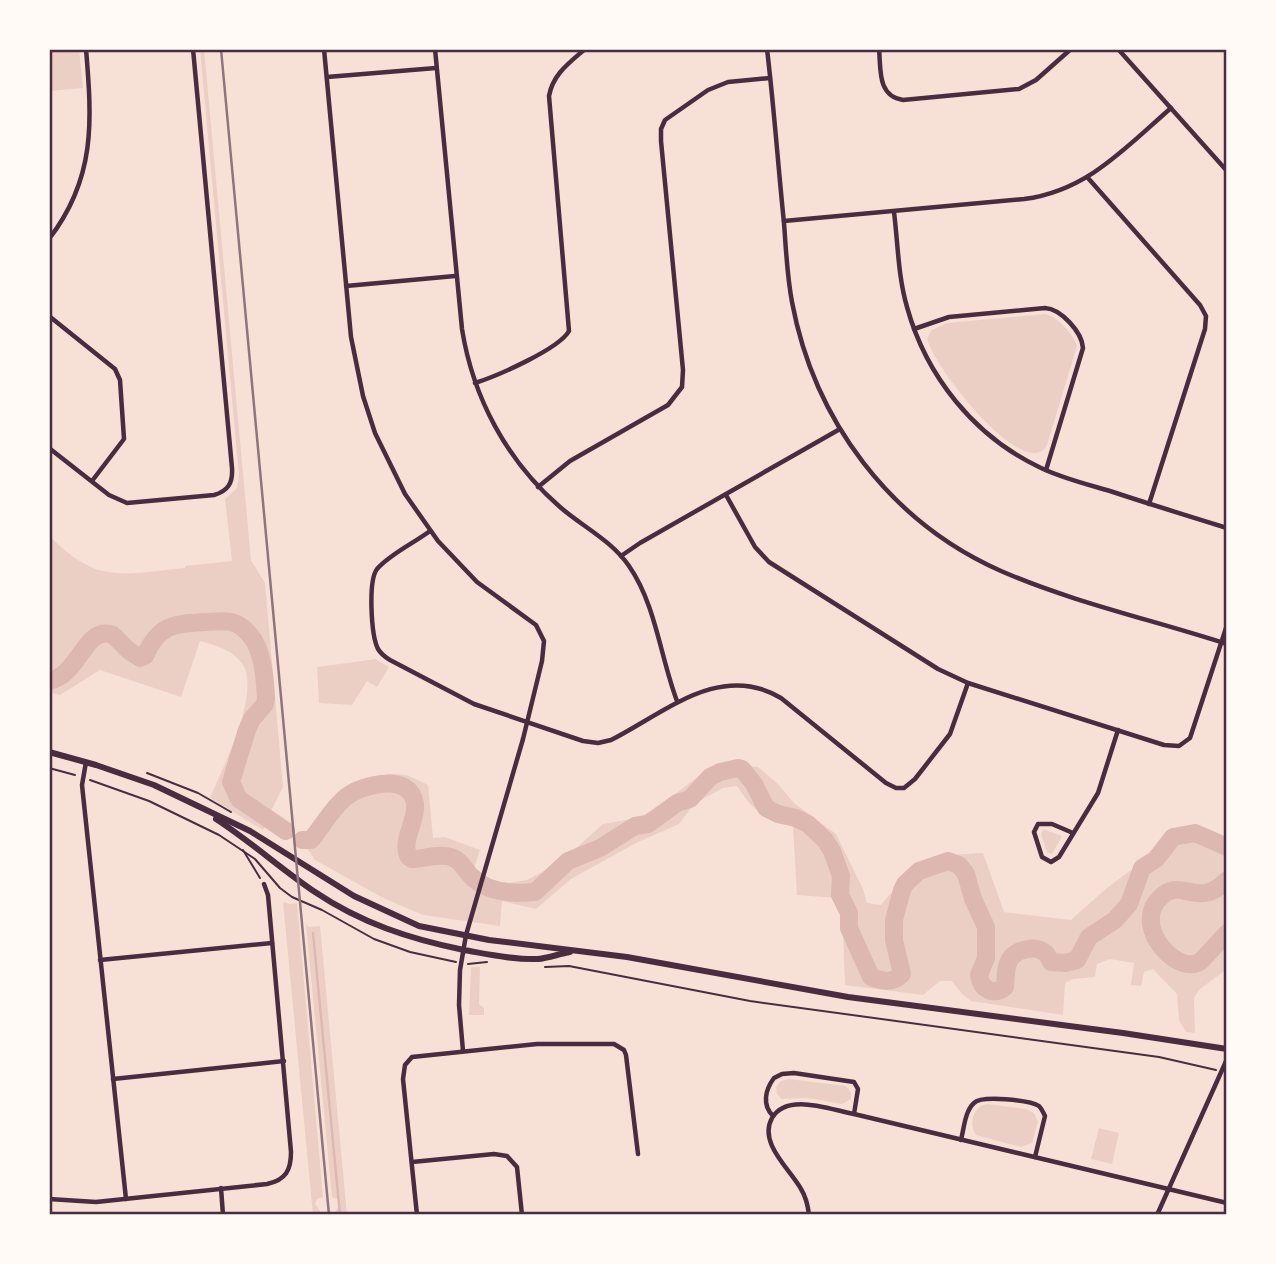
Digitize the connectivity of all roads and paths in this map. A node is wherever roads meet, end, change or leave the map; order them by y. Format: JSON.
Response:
{"nodes":[{"id":1,"x":86,"y":49,"type":"edge"},
{"id":2,"x":193,"y":49,"type":"edge"},
{"id":3,"x":324,"y":49,"type":"edge"},
{"id":4,"x":435,"y":49,"type":"edge"},
{"id":5,"x":585,"y":49,"type":"edge"},
{"id":6,"x":767,"y":49,"type":"edge"},
{"id":7,"x":879,"y":49,"type":"edge"},
{"id":8,"x":1071,"y":49,"type":"edge"},
{"id":9,"x":1118,"y":49,"type":"edge"},
{"id":10,"x":436,"y":68,"type":"junction"},
{"id":11,"x":327,"y":77,"type":"junction"},
{"id":12,"x":770,"y":78,"type":"junction"},
{"id":13,"x":1171,"y":108,"type":"junction"},
{"id":14,"x":1227,"y":171,"type":"edge"},
{"id":15,"x":1088,"y":177,"type":"junction"},
{"id":16,"x":894,"y":212,"type":"junction"},
{"id":17,"x":783,"y":221,"type":"junction"},
{"id":18,"x":49,"y":239,"type":"edge"},
{"id":19,"x":456,"y":276,"type":"junction"},
{"id":20,"x":346,"y":286,"type":"junction"},
{"id":21,"x":49,"y":316,"type":"edge"},
{"id":22,"x":914,"y":329,"type":"junction"},
{"id":23,"x":475,"y":383,"type":"junction"},
{"id":24,"x":840,"y":429,"type":"junction"},
{"id":25,"x":49,"y":448,"type":"edge"},
{"id":26,"x":1045,"y":470,"type":"junction"},
{"id":27,"x":92,"y":481,"type":"junction"},
{"id":28,"x":538,"y":487,"type":"junction"},
{"id":29,"x":726,"y":495,"type":"junction"},
{"id":30,"x":1149,"y":504,"type":"junction"},
{"id":31,"x":1227,"y":528,"type":"edge"},
{"id":32,"x":430,"y":531,"type":"junction"},
{"id":33,"x":621,"y":556,"type":"junction"},
{"id":34,"x":1227,"y":625,"type":"edge"},
{"id":35,"x":1224,"y":643,"type":"edge"},
{"id":36,"x":968,"y":683,"type":"junction"},
{"id":37,"x":677,"y":701,"type":"junction"},
{"id":38,"x":527,"y":722,"type":"junction"},
{"id":39,"x":1118,"y":730,"type":"junction"},
{"id":40,"x":49,"y":752,"type":"edge"},
{"id":41,"x":86,"y":762,"type":"junction"},
{"id":42,"x":49,"y":768,"type":"edge"},
{"id":43,"x":74,"y":775,"type":"dead end"},
{"id":44,"x":94,"y":781,"type":"dead end"},
{"id":45,"x":197,"y":806,"type":"junction"},
{"id":46,"x":197,"y":823,"type":"dead end"},
{"id":47,"x":1073,"y":833,"type":"junction"},
{"id":48,"x":243,"y":845,"type":"dead end"},
{"id":49,"x":260,"y":878,"type":"dead end"},
{"id":50,"x":264,"y":884,"type":"dead end"},
{"id":51,"x":466,"y":935,"type":"junction"},
{"id":52,"x":272,"y":943,"type":"junction"},
{"id":53,"x":463,"y":949,"type":"junction"},
{"id":54,"x":573,"y":951,"type":"junction"},
{"id":55,"x":100,"y":960,"type":"junction"},
{"id":56,"x":560,"y":967,"type":"dead end"},
{"id":57,"x":1227,"y":1049,"type":"edge"},
{"id":58,"x":463,"y":1051,"type":"junction"},
{"id":59,"x":1227,"y":1059,"type":"edge"},
{"id":60,"x":284,"y":1061,"type":"junction"},
{"id":61,"x":1206,"y":1067,"type":"dead end"},
{"id":62,"x":113,"y":1079,"type":"junction"},
{"id":63,"x":854,"y":1114,"type":"junction"},
{"id":64,"x":773,"y":1116,"type":"junction"},
{"id":65,"x":961,"y":1140,"type":"junction"},
{"id":66,"x":638,"y":1154,"type":"dead end"},
{"id":67,"x":1035,"y":1157,"type":"junction"},
{"id":68,"x":412,"y":1162,"type":"junction"},
{"id":69,"x":221,"y":1188,"type":"junction"},
{"id":70,"x":1169,"y":1189,"type":"junction"},
{"id":71,"x":49,"y":1199,"type":"edge"},
{"id":72,"x":126,"y":1199,"type":"junction"},
{"id":73,"x":1227,"y":1203,"type":"edge"},
{"id":74,"x":223,"y":1215,"type":"edge"},
{"id":75,"x":417,"y":1215,"type":"edge"},
{"id":76,"x":522,"y":1215,"type":"edge"},
{"id":77,"x":809,"y":1215,"type":"edge"},
{"id":78,"x":1157,"y":1215,"type":"edge"}],
"edges":[{"from":1,"to":18,"type":"street"},
{"from":2,"to":27,"type":"street"},
{"from":3,"to":11,"type":"street"},
{"from":4,"to":10,"type":"street"},
{"from":5,"to":23,"type":"street"},
{"from":6,"to":12,"type":"street"},
{"from":7,"to":8,"type":"street"},
{"from":9,"to":13,"type":"street"},
{"from":10,"to":11,"type":"street"},
{"from":10,"to":19,"type":"street"},
{"from":11,"to":20,"type":"street"},
{"from":12,"to":17,"type":"street"},
{"from":12,"to":28,"type":"street"},
{"from":13,"to":14,"type":"street"},
{"from":13,"to":15,"type":"street"},
{"from":15,"to":16,"type":"street"},
{"from":15,"to":30,"type":"street"},
{"from":16,"to":17,"type":"street"},
{"from":16,"to":22,"type":"street"},
{"from":17,"to":24,"type":"street"},
{"from":19,"to":20,"type":"street"},
{"from":19,"to":23,"type":"street"},
{"from":20,"to":32,"type":"street"},
{"from":21,"to":27,"type":"street"},
{"from":22,"to":26,"type":"street"},
{"from":22,"to":26,"type":"street"},
{"from":23,"to":28,"type":"street"},
{"from":24,"to":29,"type":"street"},
{"from":24,"to":35,"type":"street"},
{"from":25,"to":27,"type":"street"},
{"from":26,"to":30,"type":"street"},
{"from":28,"to":33,"type":"street"},
{"from":29,"to":33,"type":"street"},
{"from":29,"to":36,"type":"street"},
{"from":30,"to":31,"type":"street"},
{"from":32,"to":38,"type":"street"},
{"from":32,"to":38,"type":"street"},
{"from":33,"to":37,"type":"street"},
{"from":34,"to":35,"type":"street"},
{"from":35,"to":39,"type":"street"},
{"from":36,"to":37,"type":"street"},
{"from":36,"to":39,"type":"street"},
{"from":37,"to":38,"type":"street"},
{"from":38,"to":51,"type":"street"},
{"from":39,"to":47,"type":"street"},
{"from":40,"to":41,"type":"main road"},
{"from":41,"to":45,"type":"main road"},
{"from":41,"to":55,"type":"street"},
{"from":42,"to":43,"type":"path"},
{"from":44,"to":46,"type":"path"},
{"from":45,"to":51,"type":"main road"},
{"from":45,"to":53,"type":"main road"},
{"from":47,"to":47,"type":"street"},
{"from":48,"to":49,"type":"path"},
{"from":50,"to":52,"type":"street"},
{"from":51,"to":53,"type":"street"},
{"from":51,"to":54,"type":"main road"},
{"from":52,"to":55,"type":"street"},
{"from":52,"to":60,"type":"street"},
{"from":53,"to":54,"type":"main road"},
{"from":53,"to":58,"type":"street"},
{"from":54,"to":57,"type":"main road"},
{"from":55,"to":62,"type":"street"},
{"from":56,"to":61,"type":"path"},
{"from":58,"to":66,"type":"street"},
{"from":58,"to":68,"type":"street"},
{"from":59,"to":70,"type":"street"},
{"from":60,"to":62,"type":"street"},
{"from":60,"to":69,"type":"street"},
{"from":62,"to":72,"type":"street"},
{"from":63,"to":64,"type":"street"},
{"from":63,"to":64,"type":"street"},
{"from":63,"to":65,"type":"street"},
{"from":64,"to":77,"type":"street"},
{"from":65,"to":67,"type":"street"},
{"from":65,"to":67,"type":"street"},
{"from":67,"to":70,"type":"street"},
{"from":68,"to":75,"type":"street"},
{"from":68,"to":76,"type":"street"},
{"from":69,"to":72,"type":"street"},
{"from":69,"to":74,"type":"street"},
{"from":70,"to":73,"type":"street"},
{"from":70,"to":78,"type":"street"},
{"from":71,"to":72,"type":"street"}]}
